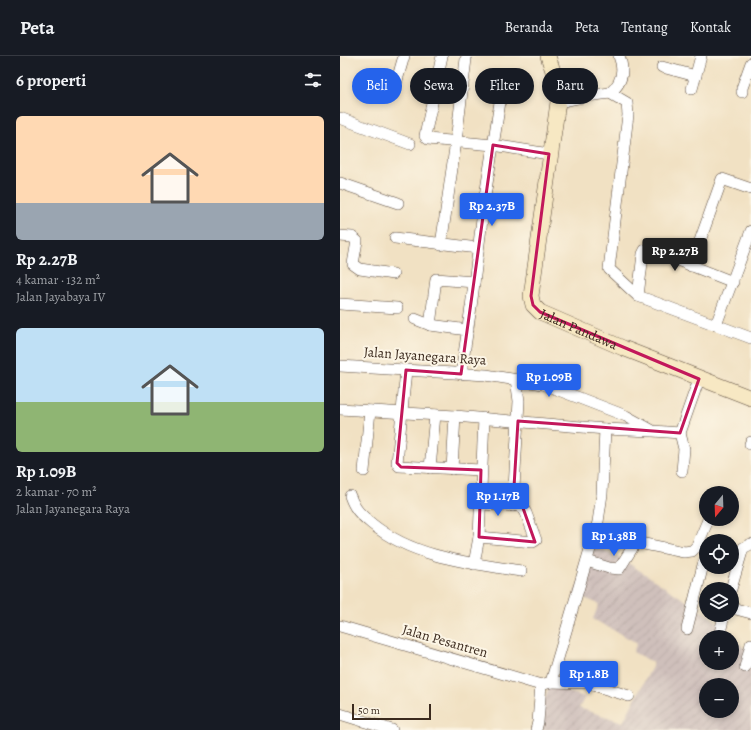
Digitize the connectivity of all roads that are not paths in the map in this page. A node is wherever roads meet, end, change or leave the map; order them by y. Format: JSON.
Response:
{"nodes":[{"id":1,"x":404,"y":56,"type":"edge"},
{"id":2,"x":442,"y":56,"type":"edge"},
{"id":3,"x":548,"y":56,"type":"edge"},
{"id":4,"x":620,"y":56,"type":"edge"},
{"id":5,"x":701,"y":56,"type":"edge"},
{"id":6,"x":466,"y":59,"type":"dead end"},
{"id":7,"x":751,"y":62,"type":"edge"},
{"id":8,"x":662,"y":67,"type":"dead end"},
{"id":9,"x":401,"y":68,"type":"edge"},
{"id":10,"x":552,"y":68,"type":"edge"},
{"id":11,"x":696,"y":76,"type":"junction"},
{"id":12,"x":692,"y":89,"type":"dead end"},
{"id":13,"x":742,"y":92,"type":"dead end"},
{"id":14,"x":610,"y":93,"type":"junction"},
{"id":15,"x":598,"y":95,"type":"edge"},
{"id":16,"x":500,"y":104,"type":"edge"},
{"id":17,"x":558,"y":104,"type":"edge"},
{"id":18,"x":340,"y":118,"type":"edge"},
{"id":19,"x":456,"y":141,"type":"junction"},
{"id":20,"x":410,"y":144,"type":"dead end"},
{"id":21,"x":493,"y":145,"type":"junction"},
{"id":22,"x":549,"y":154,"type":"junction"},
{"id":23,"x":340,"y":183,"type":"edge"},
{"id":24,"x":751,"y":189,"type":"edge"},
{"id":25,"x":398,"y":203,"type":"dead end"},
{"id":26,"x":751,"y":231,"type":"edge"},
{"id":27,"x":340,"y":236,"type":"edge"},
{"id":28,"x":395,"y":238,"type":"dead end"},
{"id":29,"x":441,"y":245,"type":"junction"},
{"id":30,"x":478,"y":248,"type":"junction"},
{"id":31,"x":690,"y":266,"type":"junction"},
{"id":32,"x":393,"y":274,"type":"dead end"},
{"id":33,"x":474,"y":282,"type":"junction"},
{"id":34,"x":733,"y":282,"type":"junction"},
{"id":35,"x":638,"y":296,"type":"junction"},
{"id":36,"x":340,"y":304,"type":"edge"},
{"id":37,"x":397,"y":308,"type":"dead end"},
{"id":38,"x":415,"y":318,"type":"dead end"},
{"id":39,"x":430,"y":325,"type":"junction"},
{"id":40,"x":716,"y":325,"type":"junction"},
{"id":41,"x":468,"y":330,"type":"junction"},
{"id":42,"x":751,"y":338,"type":"edge"},
{"id":43,"x":340,"y":366,"type":"edge"},
{"id":44,"x":406,"y":370,"type":"junction"},
{"id":45,"x":461,"y":374,"type":"junction"},
{"id":46,"x":516,"y":379,"type":"junction"},
{"id":47,"x":699,"y":379,"type":"junction"},
{"id":48,"x":751,"y":398,"type":"edge"},
{"id":49,"x":340,"y":410,"type":"edge"},
{"id":50,"x":370,"y":411,"type":"junction"},
{"id":51,"x":402,"y":413,"type":"junction"},
{"id":52,"x":435,"y":415,"type":"junction"},
{"id":53,"x":455,"y":416,"type":"junction"},
{"id":54,"x":484,"y":418,"type":"junction"},
{"id":55,"x":518,"y":421,"type":"junction"},
{"id":56,"x":605,"y":429,"type":"junction"},
{"id":57,"x":653,"y":431,"type":"junction"},
{"id":58,"x":680,"y":433,"type":"junction"},
{"id":59,"x":430,"y":468,"type":"junction"},
{"id":60,"x":452,"y":469,"type":"junction"},
{"id":61,"x":481,"y":470,"type":"junction"},
{"id":62,"x":364,"y":471,"type":"dead end"},
{"id":63,"x":682,"y":471,"type":"dead end"},
{"id":64,"x":350,"y":496,"type":"dead end"},
{"id":65,"x":480,"y":504,"type":"junction"},
{"id":66,"x":513,"y":506,"type":"junction"},
{"id":67,"x":705,"y":526,"type":"edge"},
{"id":68,"x":595,"y":534,"type":"junction"},
{"id":69,"x":479,"y":537,"type":"junction"},
{"id":70,"x":636,"y":542,"type":"junction"},
{"id":71,"x":751,"y":544,"type":"edge"},
{"id":72,"x":739,"y":553,"type":"edge"},
{"id":73,"x":587,"y":561,"type":"junction"},
{"id":74,"x":474,"y":564,"type":"junction"},
{"id":75,"x":521,"y":572,"type":"dead end"},
{"id":76,"x":701,"y":574,"type":"edge"},
{"id":77,"x":739,"y":610,"type":"edge"},
{"id":78,"x":751,"y":613,"type":"edge"},
{"id":79,"x":340,"y":626,"type":"edge"},
{"id":80,"x":687,"y":629,"type":"dead end"},
{"id":81,"x":751,"y":644,"type":"edge"},
{"id":82,"x":745,"y":667,"type":"dead end"},
{"id":83,"x":546,"y":684,"type":"junction"},
{"id":84,"x":629,"y":696,"type":"dead end"},
{"id":85,"x":340,"y":714,"type":"edge"},
{"id":86,"x":392,"y":730,"type":"edge"},
{"id":87,"x":536,"y":730,"type":"edge"}],
"edges":[{"from":1,"to":9,"type":"street"},
{"from":2,"to":19,"type":"street"},
{"from":3,"to":10,"type":"street","name":"Jalan Pandawa"},
{"from":4,"to":14,"type":"street"},
{"from":5,"to":11,"type":"street"},
{"from":6,"to":19,"type":"street"},
{"from":7,"to":13,"type":"street"},
{"from":8,"to":11,"type":"street"},
{"from":11,"to":12,"type":"street"},
{"from":14,"to":15,"type":"street"},
{"from":14,"to":35,"type":"street"},
{"from":16,"to":21,"type":"street"},
{"from":17,"to":22,"type":"street","name":"Jalan Pandawa"},
{"from":18,"to":20,"type":"street"},
{"from":19,"to":21,"type":"street"},
{"from":19,"to":29,"type":"street"},
{"from":21,"to":22,"type":"street"},
{"from":21,"to":30,"type":"street"},
{"from":22,"to":47,"type":"street","name":"Jalan Pandawa"},
{"from":23,"to":25,"type":"street"},
{"from":24,"to":31,"type":"street"},
{"from":26,"to":34,"type":"street"},
{"from":27,"to":32,"type":"street"},
{"from":28,"to":29,"type":"street"},
{"from":29,"to":30,"type":"street"},
{"from":30,"to":33,"type":"street"},
{"from":31,"to":34,"type":"street"},
{"from":31,"to":35,"type":"street"},
{"from":33,"to":39,"type":"street"},
{"from":33,"to":41,"type":"street"},
{"from":34,"to":40,"type":"street"},
{"from":35,"to":40,"type":"street"},
{"from":36,"to":37,"type":"street"},
{"from":38,"to":39,"type":"street"},
{"from":39,"to":41,"type":"street"},
{"from":40,"to":42,"type":"street"},
{"from":41,"to":45,"type":"street"},
{"from":43,"to":44,"type":"street","name":"Jalan Jayanegara Raya"},
{"from":44,"to":45,"type":"street","name":"Jalan Jayanegara Raya"},
{"from":44,"to":51,"type":"street"},
{"from":45,"to":46,"type":"street","name":"Jalan Jayanegara Raya"},
{"from":46,"to":55,"type":"street"},
{"from":46,"to":57,"type":"street","name":"Jalan Jayanegara Raya"},
{"from":47,"to":48,"type":"street","name":"Jalan Pandawa"},
{"from":47,"to":58,"type":"street"},
{"from":49,"to":50,"type":"street"},
{"from":50,"to":51,"type":"street"},
{"from":50,"to":62,"type":"street"},
{"from":51,"to":52,"type":"street"},
{"from":51,"to":59,"type":"street"},
{"from":52,"to":53,"type":"street"},
{"from":52,"to":59,"type":"street"},
{"from":53,"to":54,"type":"street"},
{"from":53,"to":60,"type":"street"},
{"from":54,"to":55,"type":"street"},
{"from":54,"to":61,"type":"street"},
{"from":55,"to":56,"type":"street"},
{"from":55,"to":66,"type":"street"},
{"from":56,"to":57,"type":"street"},
{"from":56,"to":68,"type":"street"},
{"from":57,"to":58,"type":"street","name":"Jalan Jayanegara Raya"},
{"from":58,"to":63,"type":"street"},
{"from":59,"to":60,"type":"street"},
{"from":60,"to":61,"type":"street"},
{"from":61,"to":65,"type":"street"},
{"from":64,"to":74,"type":"street"},
{"from":65,"to":66,"type":"street"},
{"from":65,"to":69,"type":"street"},
{"from":66,"to":69,"type":"street"},
{"from":67,"to":70,"type":"street"},
{"from":68,"to":70,"type":"street"},
{"from":68,"to":73,"type":"street"},
{"from":69,"to":74,"type":"street"},
{"from":70,"to":73,"type":"street"},
{"from":71,"to":72,"type":"street"},
{"from":73,"to":83,"type":"street"},
{"from":74,"to":75,"type":"street"},
{"from":76,"to":80,"type":"street"},
{"from":77,"to":78,"type":"street"},
{"from":79,"to":83,"type":"street","name":"Jalan Pesantren"},
{"from":81,"to":82,"type":"street"},
{"from":83,"to":84,"type":"street","name":"Jalan Pesantren"},
{"from":83,"to":87,"type":"street"},
{"from":85,"to":86,"type":"street"}]}
